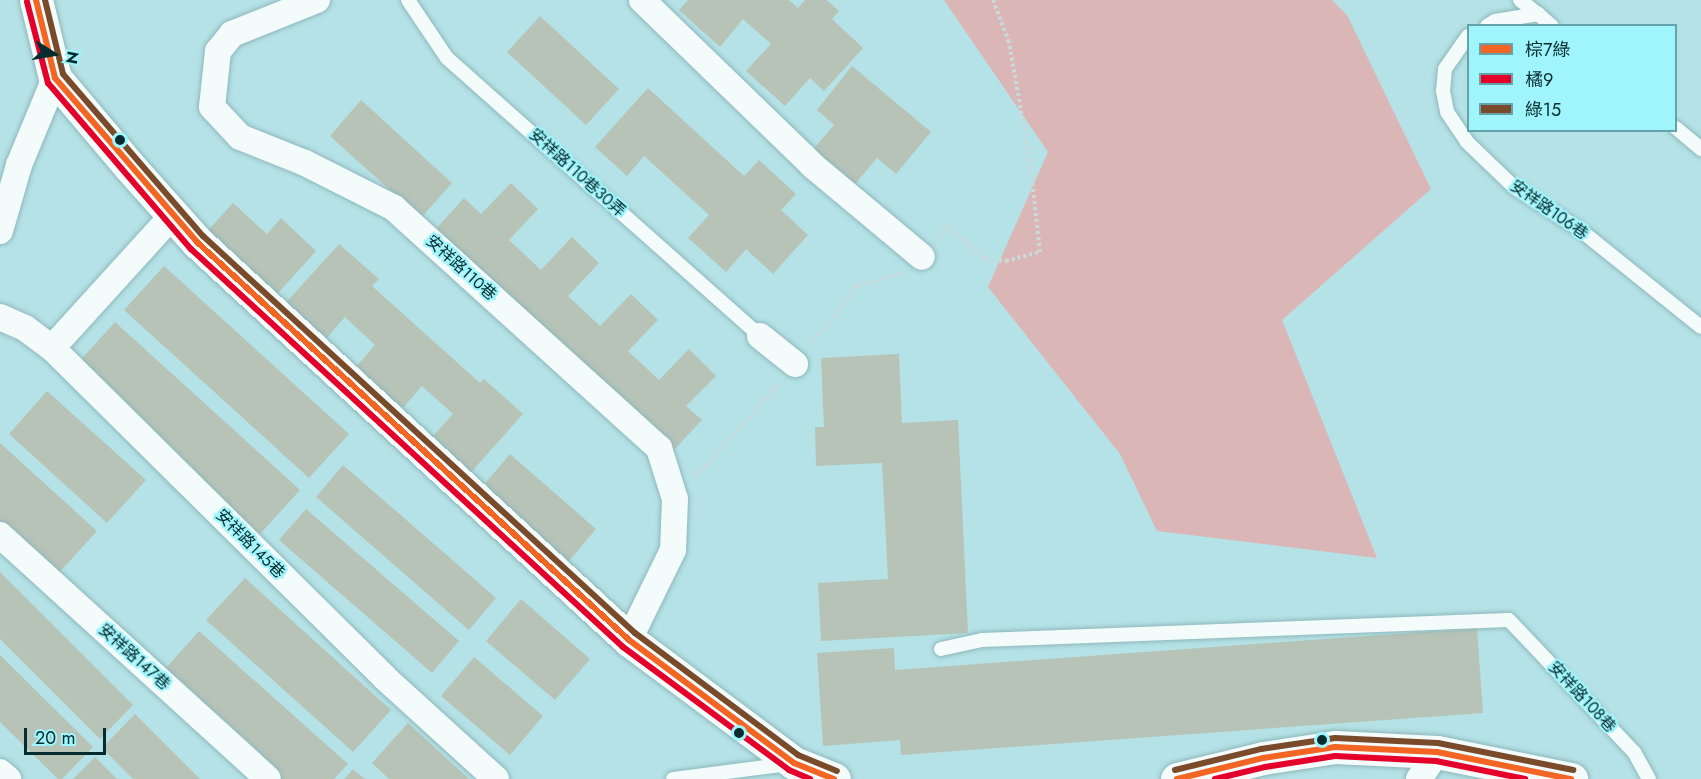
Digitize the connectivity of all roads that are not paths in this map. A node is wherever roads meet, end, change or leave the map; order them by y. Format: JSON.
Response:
{"nodes":[{"id":1,"x":36,"y":0,"type":"edge"},
{"id":2,"x":317,"y":0,"type":"edge"},
{"id":3,"x":408,"y":0,"type":"edge"},
{"id":4,"x":642,"y":0,"type":"edge"},
{"id":5,"x":1520,"y":0,"type":"edge"},
{"id":6,"x":1538,"y":14,"type":"junction"},
{"id":7,"x":1491,"y":24,"type":"edge"},
{"id":8,"x":1550,"y":24,"type":"edge"},
{"id":9,"x":1467,"y":37,"type":"edge"},
{"id":10,"x":55,"y":78,"type":"junction"},
{"id":11,"x":1677,"y":129,"type":"edge"},
{"id":12,"x":1701,"y":149,"type":"edge"},
{"id":13,"x":173,"y":215,"type":"junction"},
{"id":14,"x":0,"y":231,"type":"edge"},
{"id":15,"x":922,"y":257,"type":"dead end"},
{"id":16,"x":0,"y":317,"type":"edge"},
{"id":17,"x":1701,"y":327,"type":"edge"},
{"id":18,"x":760,"y":336,"type":"joint"},
{"id":19,"x":52,"y":348,"type":"junction"},
{"id":20,"x":795,"y":364,"type":"dead end"},
{"id":21,"x":0,"y":535,"type":"edge"},
{"id":22,"x":629,"y":640,"type":"junction"},
{"id":23,"x":941,"y":649,"type":"dead end"},
{"id":24,"x":1437,"y":752,"type":"junction"},
{"id":25,"x":794,"y":764,"type":"junction"},
{"id":26,"x":0,"y":772,"type":"edge"},
{"id":27,"x":8,"y":779,"type":"edge"},
{"id":28,"x":268,"y":779,"type":"edge"},
{"id":29,"x":496,"y":779,"type":"edge"},
{"id":30,"x":673,"y":779,"type":"edge"},
{"id":31,"x":834,"y":779,"type":"edge"},
{"id":32,"x":1177,"y":779,"type":"edge"},
{"id":33,"x":1419,"y":779,"type":"edge"},
{"id":34,"x":1571,"y":779,"type":"edge"},
{"id":35,"x":1649,"y":779,"type":"edge"}],
"edges":[{"from":1,"to":10,"type":"street"},
{"from":2,"to":22,"type":"street","name":"安祥路110巷"},
{"from":3,"to":18,"type":"lane","name":"安祥路110巷30弄"},
{"from":4,"to":15,"type":"street"},
{"from":5,"to":6,"type":"lane"},
{"from":6,"to":7,"type":"lane"},
{"from":6,"to":8,"type":"lane"},
{"from":9,"to":17,"type":"lane","name":"安祥路106巷"},
{"from":10,"to":13,"type":"street"},
{"from":10,"to":14,"type":"street"},
{"from":11,"to":12,"type":"lane"},
{"from":13,"to":19,"type":"street"},
{"from":13,"to":22,"type":"street"},
{"from":16,"to":19,"type":"street","name":"安祥路145巷"},
{"from":18,"to":20,"type":"street"},
{"from":19,"to":29,"type":"street","name":"安祥路145巷"},
{"from":21,"to":28,"type":"street","name":"安祥路147巷"},
{"from":22,"to":25,"type":"street"},
{"from":23,"to":35,"type":"lane","name":"安祥路108巷"},
{"from":24,"to":32,"type":"street"},
{"from":24,"to":33,"type":"street"},
{"from":24,"to":34,"type":"street"},
{"from":25,"to":30,"type":"lane"},
{"from":25,"to":31,"type":"street"},
{"from":26,"to":27,"type":"street"}]}
